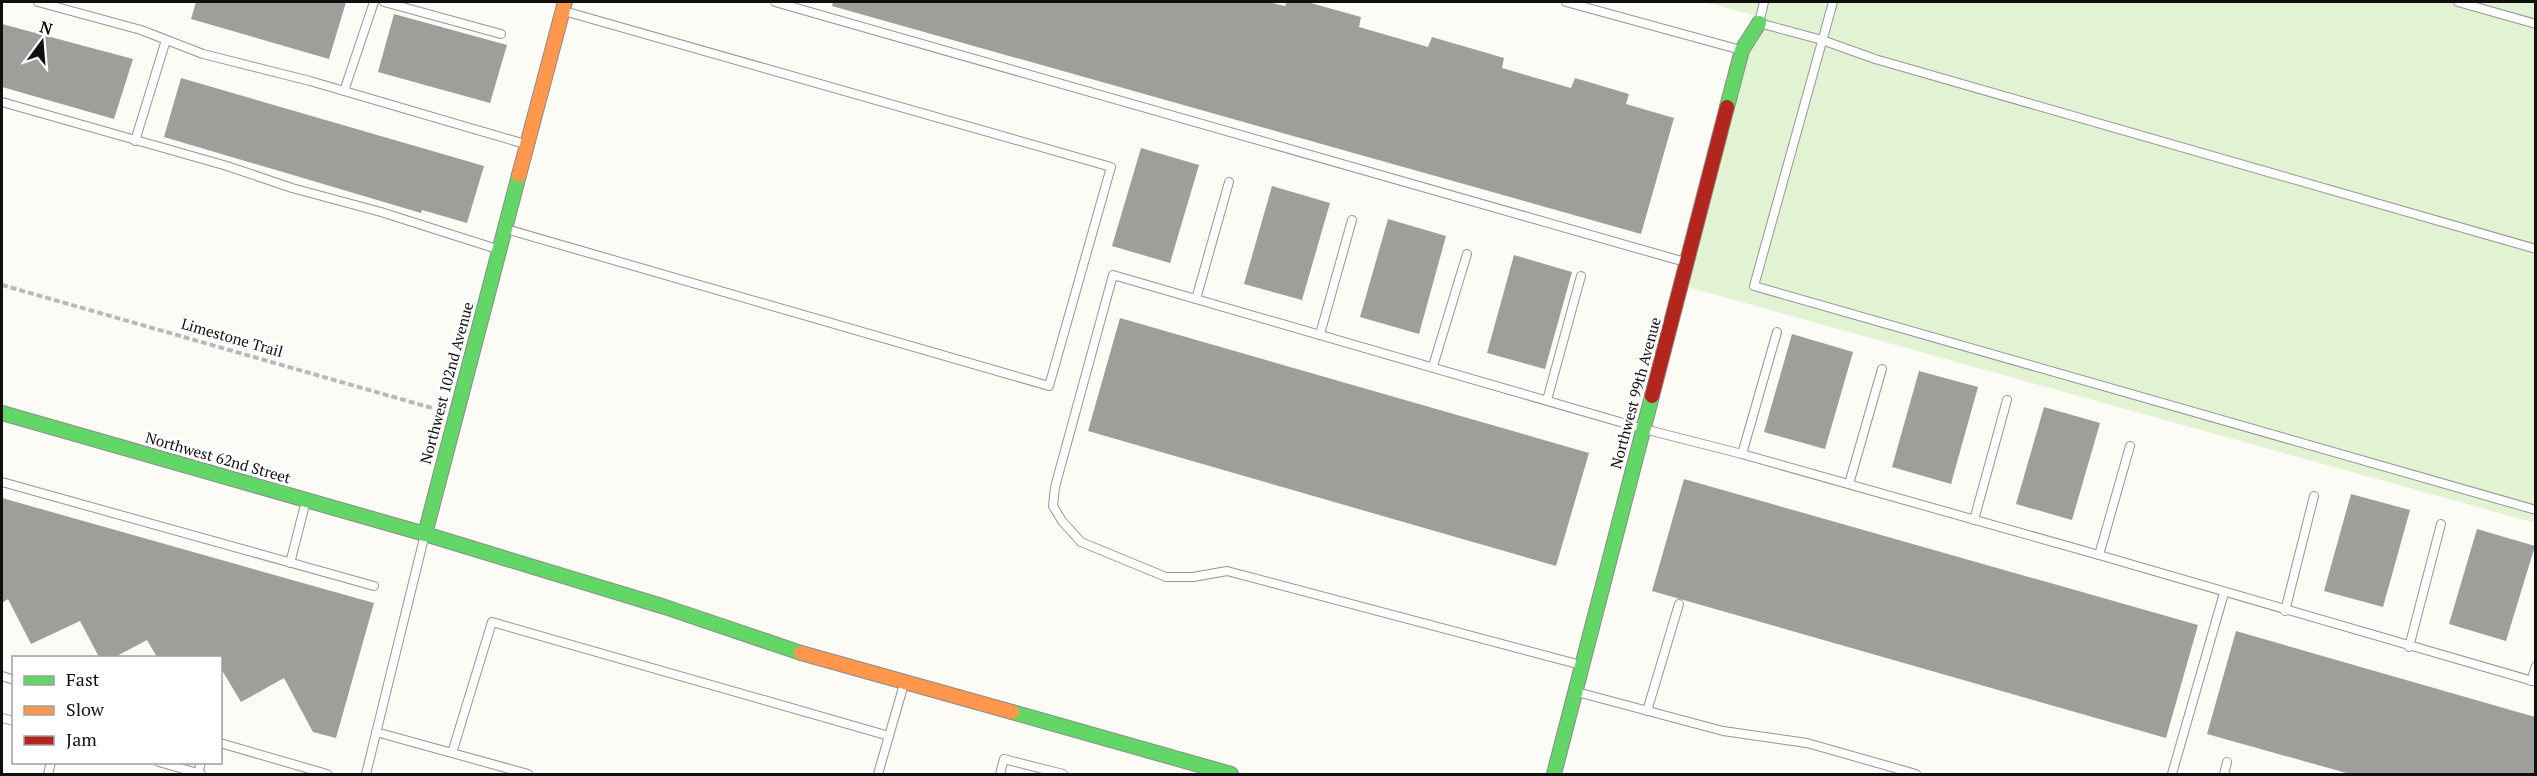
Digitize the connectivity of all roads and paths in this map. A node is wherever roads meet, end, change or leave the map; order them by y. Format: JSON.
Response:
{"nodes":[{"id":1,"x":38,"y":2,"type":"edge"},
{"id":2,"x":374,"y":2,"type":"edge"},
{"id":3,"x":384,"y":2,"type":"edge"},
{"id":4,"x":775,"y":2,"type":"edge"},
{"id":5,"x":1566,"y":2,"type":"edge"},
{"id":6,"x":1764,"y":2,"type":"edge"},
{"id":7,"x":1833,"y":2,"type":"edge"},
{"id":8,"x":2458,"y":2,"type":"edge"},
{"id":9,"x":564,"y":6,"type":"edge"},
{"id":10,"x":1759,"y":23,"type":"junction"},
{"id":11,"x":2535,"y":24,"type":"edge"},
{"id":12,"x":501,"y":34,"type":"dead end"},
{"id":13,"x":166,"y":40,"type":"junction"},
{"id":14,"x":1822,"y":40,"type":"junction"},
{"id":15,"x":1742,"y":50,"type":"junction"},
{"id":16,"x":344,"y":92,"type":"junction"},
{"id":17,"x":2,"y":102,"type":"edge"},
{"id":18,"x":135,"y":141,"type":"junction"},
{"id":19,"x":527,"y":145,"type":"junction"},
{"id":20,"x":1229,"y":182,"type":"dead end"},
{"id":21,"x":1352,"y":220,"type":"dead end"},
{"id":22,"x":505,"y":228,"type":"junction"},
{"id":23,"x":2535,"y":249,"type":"edge"},
{"id":24,"x":499,"y":250,"type":"junction"},
{"id":25,"x":1467,"y":254,"type":"dead end"},
{"id":26,"x":1687,"y":263,"type":"junction"},
{"id":27,"x":1581,"y":276,"type":"dead end"},
{"id":28,"x":2,"y":285,"type":"edge"},
{"id":29,"x":1196,"y":299,"type":"junction"},
{"id":30,"x":1777,"y":332,"type":"dead end"},
{"id":31,"x":1320,"y":334,"type":"junction"},
{"id":32,"x":1433,"y":366,"type":"junction"},
{"id":33,"x":1882,"y":369,"type":"dead end"},
{"id":34,"x":1547,"y":400,"type":"junction"},
{"id":35,"x":2007,"y":400,"type":"dead end"},
{"id":36,"x":2,"y":413,"type":"edge"},
{"id":37,"x":456,"y":415,"type":"junction"},
{"id":38,"x":1644,"y":429,"type":"junction"},
{"id":39,"x":2130,"y":446,"type":"dead end"},
{"id":40,"x":1742,"y":454,"type":"junction"},
{"id":41,"x":2,"y":482,"type":"edge"},
{"id":42,"x":1849,"y":484,"type":"junction"},
{"id":43,"x":2314,"y":496,"type":"dead end"},
{"id":44,"x":307,"y":500,"type":"junction"},
{"id":45,"x":2535,"y":510,"type":"edge"},
{"id":46,"x":1974,"y":520,"type":"junction"},
{"id":47,"x":2441,"y":524,"type":"dead end"},
{"id":48,"x":425,"y":534,"type":"junction"},
{"id":49,"x":2099,"y":555,"type":"junction"},
{"id":50,"x":290,"y":563,"type":"junction"},
{"id":51,"x":374,"y":586,"type":"dead end"},
{"id":52,"x":2224,"y":592,"type":"junction"},
{"id":53,"x":1679,"y":604,"type":"dead end"},
{"id":54,"x":2285,"y":611,"type":"junction"},
{"id":55,"x":2409,"y":647,"type":"junction"},
{"id":56,"x":1582,"y":666,"type":"junction"},
{"id":57,"x":2535,"y":666,"type":"edge"},
{"id":58,"x":2533,"y":681,"type":"edge"},
{"id":59,"x":904,"y":682,"type":"junction"},
{"id":60,"x":1576,"y":692,"type":"junction"},
{"id":61,"x":1647,"y":711,"type":"junction"},
{"id":62,"x":376,"y":732,"type":"junction"},
{"id":63,"x":889,"y":736,"type":"junction"},
{"id":64,"x":222,"y":744,"type":"edge"},
{"id":65,"x":452,"y":753,"type":"junction"},
{"id":66,"x":2228,"y":762,"type":"dead end"},
{"id":67,"x":166,"y":764,"type":"edge"},
{"id":68,"x":300,"y":771,"type":"edge"},
{"id":69,"x":1210,"y":772,"type":"edge"},
{"id":70,"x":199,"y":774,"type":"edge"},
{"id":71,"x":327,"y":774,"type":"edge"},
{"id":72,"x":366,"y":774,"type":"edge"},
{"id":73,"x":528,"y":774,"type":"edge"},
{"id":74,"x":878,"y":774,"type":"edge"},
{"id":75,"x":1000,"y":774,"type":"edge"},
{"id":76,"x":1063,"y":774,"type":"edge"},
{"id":77,"x":1231,"y":774,"type":"edge"},
{"id":78,"x":1554,"y":774,"type":"edge"},
{"id":79,"x":1916,"y":774,"type":"edge"},
{"id":80,"x":2172,"y":774,"type":"edge"},
{"id":81,"x":2224,"y":774,"type":"edge"}],
"edges":[{"from":1,"to":13,"type":"lane"},
{"from":2,"to":16,"type":"lane"},
{"from":3,"to":12,"type":"lane"},
{"from":4,"to":26,"type":"lane"},
{"from":5,"to":15,"type":"lane"},
{"from":6,"to":10,"type":"lane"},
{"from":7,"to":14,"type":"lane"},
{"from":8,"to":11,"type":"lane"},
{"from":9,"to":19,"type":"street","name":"Northwest 102nd Avenue"},
{"from":9,"to":22,"type":"lane"},
{"from":10,"to":14,"type":"lane"},
{"from":10,"to":15,"type":"street","name":"Northwest 99th Avenue"},
{"from":13,"to":16,"type":"lane"},
{"from":13,"to":18,"type":"lane"},
{"from":14,"to":23,"type":"lane"},
{"from":14,"to":45,"type":"lane"},
{"from":15,"to":26,"type":"street","name":"Northwest 99th Avenue"},
{"from":16,"to":19,"type":"lane"},
{"from":17,"to":18,"type":"lane"},
{"from":18,"to":24,"type":"lane"},
{"from":19,"to":22,"type":"street","name":"Northwest 102nd Avenue"},
{"from":20,"to":29,"type":"lane"},
{"from":21,"to":31,"type":"lane"},
{"from":22,"to":24,"type":"street","name":"Northwest 102nd Avenue"},
{"from":24,"to":37,"type":"street","name":"Northwest 102nd Avenue"},
{"from":25,"to":32,"type":"lane"},
{"from":26,"to":38,"type":"street","name":"Northwest 99th Avenue"},
{"from":27,"to":34,"type":"lane"},
{"from":28,"to":37,"type":"path","name":"Limestone Trail"},
{"from":29,"to":31,"type":"lane"},
{"from":29,"to":56,"type":"lane"},
{"from":30,"to":40,"type":"lane"},
{"from":31,"to":32,"type":"lane"},
{"from":32,"to":34,"type":"lane"},
{"from":33,"to":42,"type":"lane"},
{"from":34,"to":38,"type":"lane"},
{"from":35,"to":46,"type":"lane"},
{"from":36,"to":44,"type":"street","name":"Northwest 62nd Street"},
{"from":37,"to":48,"type":"street","name":"Northwest 102nd Avenue"},
{"from":38,"to":40,"type":"lane"},
{"from":38,"to":56,"type":"street","name":"Northwest 99th Avenue"},
{"from":39,"to":49,"type":"lane"},
{"from":40,"to":42,"type":"lane"},
{"from":41,"to":50,"type":"lane"},
{"from":42,"to":46,"type":"lane"},
{"from":43,"to":54,"type":"lane"},
{"from":44,"to":48,"type":"street","name":"Northwest 62nd Street"},
{"from":44,"to":50,"type":"lane"},
{"from":46,"to":49,"type":"lane"},
{"from":47,"to":55,"type":"lane"},
{"from":48,"to":59,"type":"street","name":"Northwest 62nd Street"},
{"from":48,"to":62,"type":"lane","name":"Northwest 102nd Avenue"},
{"from":49,"to":52,"type":"lane"},
{"from":50,"to":51,"type":"lane"},
{"from":52,"to":54,"type":"lane"},
{"from":52,"to":80,"type":"lane"},
{"from":53,"to":61,"type":"lane"},
{"from":54,"to":55,"type":"lane"},
{"from":55,"to":58,"type":"lane"},
{"from":56,"to":60,"type":"street","name":"Northwest 99th Avenue"},
{"from":57,"to":58,"type":"lane"},
{"from":59,"to":63,"type":"lane"},
{"from":59,"to":69,"type":"street","name":"Northwest 62nd Street"},
{"from":60,"to":61,"type":"lane"},
{"from":60,"to":78,"type":"street","name":"Northwest 99th Avenue"},
{"from":61,"to":79,"type":"lane"},
{"from":62,"to":65,"type":"lane"},
{"from":62,"to":72,"type":"lane","name":"Northwest 102nd Avenue"},
{"from":63,"to":65,"type":"lane"},
{"from":63,"to":74,"type":"lane"},
{"from":64,"to":68,"type":"lane"},
{"from":65,"to":73,"type":"lane"},
{"from":66,"to":81,"type":"lane"},
{"from":67,"to":70,"type":"lane"},
{"from":68,"to":71,"type":"lane"},
{"from":69,"to":77,"type":"street","name":"Northwest 62nd Street"},
{"from":75,"to":76,"type":"lane"}]}
